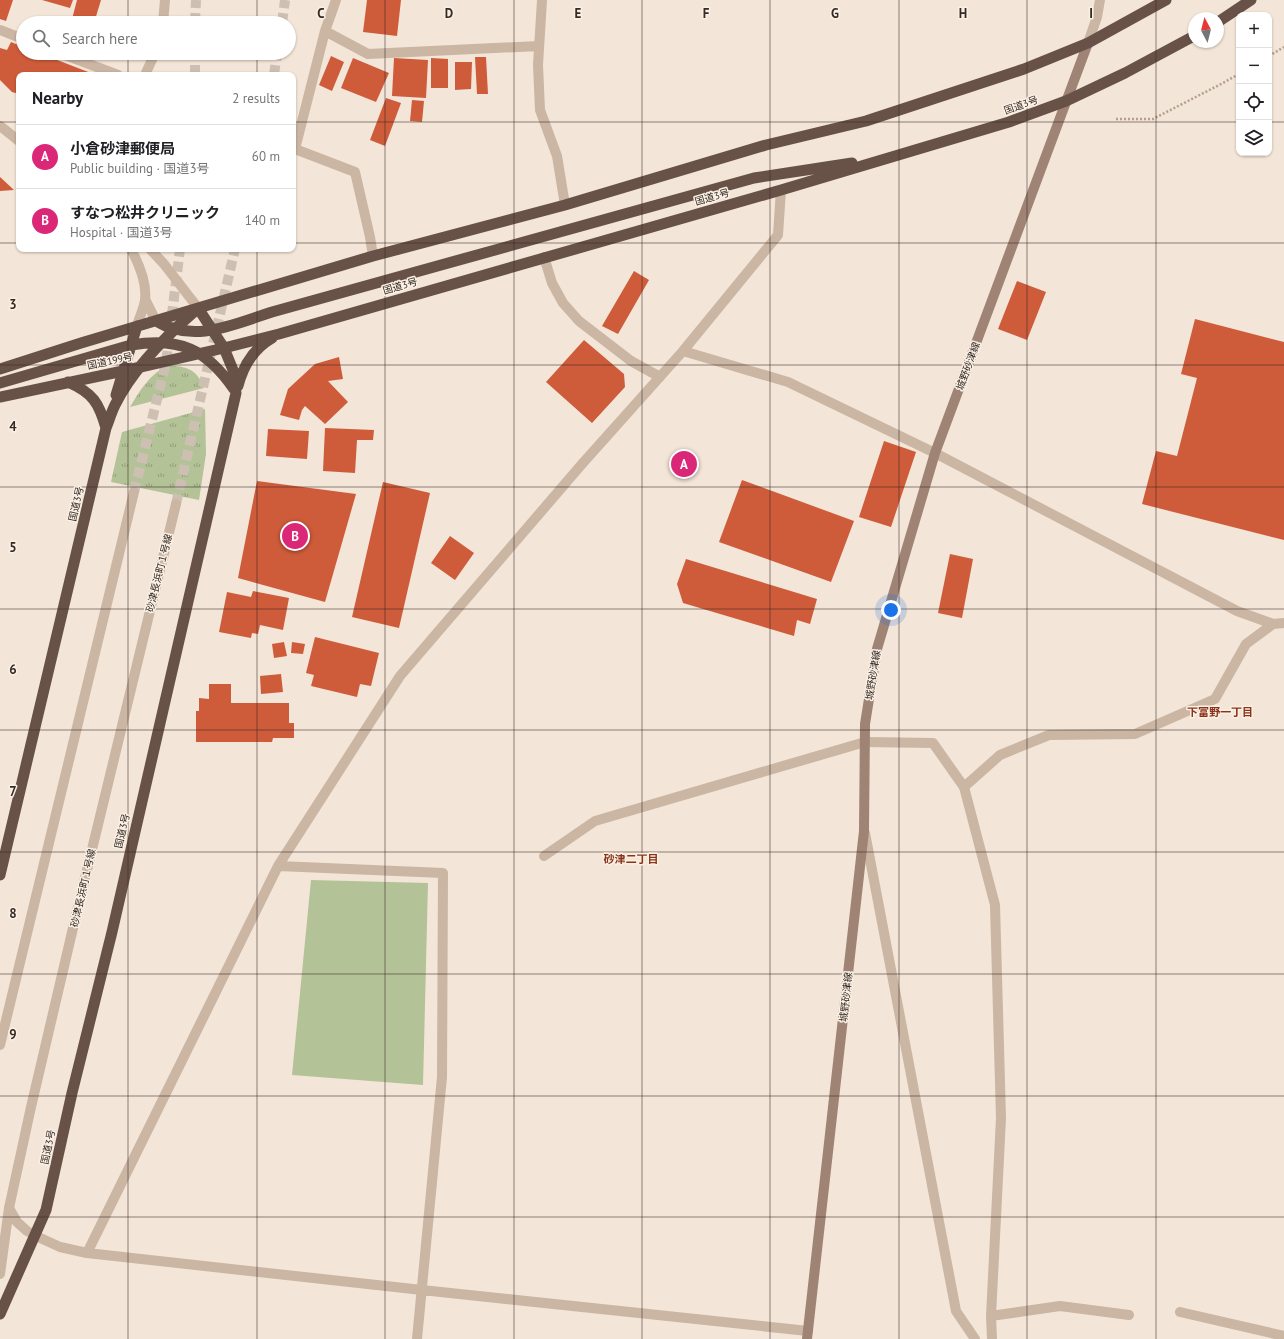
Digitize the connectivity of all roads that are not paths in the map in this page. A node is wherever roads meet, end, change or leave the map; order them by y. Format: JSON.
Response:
{"nodes":[{"id":1,"x":165,"y":0,"type":"edge"},
{"id":2,"x":336,"y":0,"type":"edge"},
{"id":3,"x":542,"y":0,"type":"edge"},
{"id":4,"x":1100,"y":0,"type":"edge"},
{"id":5,"x":1166,"y":0,"type":"edge"},
{"id":6,"x":1251,"y":0,"type":"edge"},
{"id":7,"x":164,"y":16,"type":"edge"},
{"id":8,"x":1224,"y":18,"type":"edge"},
{"id":9,"x":0,"y":30,"type":"edge"},
{"id":10,"x":325,"y":31,"type":"junction"},
{"id":11,"x":16,"y":36,"type":"edge"},
{"id":12,"x":1188,"y":39,"type":"edge"},
{"id":13,"x":1088,"y":43,"type":"junction"},
{"id":14,"x":539,"y":46,"type":"junction"},
{"id":15,"x":78,"y":60,"type":"edge"},
{"id":16,"x":151,"y":60,"type":"edge"},
{"id":17,"x":110,"y":72,"type":"edge"},
{"id":18,"x":146,"y":72,"type":"edge"},
{"id":19,"x":1066,"y":101,"type":"junction"},
{"id":20,"x":0,"y":126,"type":"edge"},
{"id":21,"x":16,"y":139,"type":"edge"},
{"id":22,"x":296,"y":145,"type":"edge"},
{"id":23,"x":296,"y":149,"type":"edge"},
{"id":24,"x":893,"y":157,"type":"junction"},
{"id":25,"x":781,"y":190,"type":"junction"},
{"id":26,"x":565,"y":204,"type":"junction"},
{"id":27,"x":133,"y":252,"type":"edge"},
{"id":28,"x":153,"y":252,"type":"edge"},
{"id":29,"x":373,"y":256,"type":"junction"},
{"id":30,"x":544,"y":257,"type":"junction"},
{"id":31,"x":145,"y":299,"type":"junction"},
{"id":32,"x":198,"y":308,"type":"junction"},
{"id":33,"x":156,"y":321,"type":"junction"},
{"id":34,"x":137,"y":326,"type":"junction"},
{"id":35,"x":175,"y":330,"type":"junction"},
{"id":36,"x":212,"y":330,"type":"junction"},
{"id":37,"x":279,"y":334,"type":"junction"},
{"id":38,"x":162,"y":342,"type":"junction"},
{"id":39,"x":131,"y":345,"type":"junction"},
{"id":40,"x":224,"y":348,"type":"junction"},
{"id":41,"x":683,"y":351,"type":"junction"},
{"id":42,"x":200,"y":353,"type":"junction"},
{"id":43,"x":140,"y":367,"type":"junction"},
{"id":44,"x":0,"y":369,"type":"edge"},
{"id":45,"x":123,"y":371,"type":"junction"},
{"id":46,"x":660,"y":377,"type":"junction"},
{"id":47,"x":68,"y":382,"type":"junction"},
{"id":48,"x":0,"y":383,"type":"edge"},
{"id":49,"x":236,"y":392,"type":"junction"},
{"id":50,"x":0,"y":396,"type":"edge"},
{"id":51,"x":106,"y":428,"type":"junction"},
{"id":52,"x":935,"y":453,"type":"junction"},
{"id":53,"x":134,"y":492,"type":"tunnel mouth"},
{"id":54,"x":176,"y":504,"type":"tunnel mouth"},
{"id":55,"x":1284,"y":623,"type":"edge"},
{"id":56,"x":1273,"y":624,"type":"junction"},
{"id":57,"x":865,"y":742,"type":"junction"},
{"id":58,"x":964,"y":787,"type":"junction"},
{"id":59,"x":864,"y":831,"type":"junction"},
{"id":60,"x":544,"y":856,"type":"dead end"},
{"id":61,"x":278,"y":866,"type":"junction"},
{"id":62,"x":0,"y":875,"type":"edge"},
{"id":63,"x":0,"y":1045,"type":"edge"},
{"id":64,"x":9,"y":1208,"type":"junction"},
{"id":65,"x":36,"y":1236,"type":"junction"},
{"id":66,"x":87,"y":1253,"type":"junction"},
{"id":67,"x":0,"y":1274,"type":"edge"},
{"id":68,"x":422,"y":1290,"type":"junction"},
{"id":69,"x":1180,"y":1312,"type":"dead end"},
{"id":70,"x":0,"y":1314,"type":"edge"},
{"id":71,"x":1129,"y":1315,"type":"dead end"},
{"id":72,"x":992,"y":1316,"type":"junction"},
{"id":73,"x":807,"y":1335,"type":"edge"},
{"id":74,"x":1284,"y":1336,"type":"edge"},
{"id":75,"x":417,"y":1339,"type":"edge"},
{"id":76,"x":975,"y":1339,"type":"edge"},
{"id":77,"x":992,"y":1339,"type":"edge"}],
"edges":[{"from":1,"to":7,"type":"street"},
{"from":2,"to":10,"type":"street"},
{"from":3,"to":14,"type":"street"},
{"from":4,"to":13,"type":"street"},
{"from":5,"to":13,"type":"highway","name":"国道3号"},
{"from":6,"to":8,"type":"highway"},
{"from":9,"to":11,"type":"street"},
{"from":10,"to":14,"type":"street"},
{"from":10,"to":22,"type":"street"},
{"from":12,"to":19,"type":"highway","name":"国道3号"},
{"from":13,"to":19,"type":"main road","name":"城野砂津線"},
{"from":13,"to":26,"type":"highway","name":"国道3号"},
{"from":14,"to":26,"type":"street"},
{"from":15,"to":17,"type":"street"},
{"from":16,"to":18,"type":"street"},
{"from":19,"to":24,"type":"highway","name":"国道3号"},
{"from":19,"to":52,"type":"main road","name":"城野砂津線"},
{"from":20,"to":21,"type":"street"},
{"from":23,"to":29,"type":"street"},
{"from":24,"to":25,"type":"highway","name":"国道3号"},
{"from":24,"to":36,"type":"highway"},
{"from":25,"to":30,"type":"highway","name":"国道3号"},
{"from":25,"to":41,"type":"street"},
{"from":26,"to":29,"type":"highway","name":"国道3号"},
{"from":27,"to":31,"type":"street"},
{"from":28,"to":32,"type":"street"},
{"from":29,"to":32,"type":"highway","name":"国道3号"},
{"from":30,"to":37,"type":"highway","name":"国道3号"},
{"from":30,"to":46,"type":"street"},
{"from":31,"to":33,"type":"street"},
{"from":31,"to":34,"type":"street"},
{"from":32,"to":33,"type":"highway"},
{"from":32,"to":35,"type":"highway","name":"国道3号"},
{"from":32,"to":36,"type":"highway","name":"国道3号"},
{"from":33,"to":34,"type":"highway"},
{"from":33,"to":35,"type":"highway"},
{"from":34,"to":39,"type":"highway"},
{"from":34,"to":44,"type":"highway"},
{"from":35,"to":36,"type":"highway"},
{"from":35,"to":38,"type":"highway","name":"国道3号"},
{"from":36,"to":40,"type":"highway","name":"国道3号"},
{"from":37,"to":40,"type":"highway","name":"国道3号"},
{"from":37,"to":49,"type":"highway"},
{"from":38,"to":39,"type":"highway"},
{"from":38,"to":42,"type":"highway"},
{"from":38,"to":43,"type":"highway","name":"国道3号"},
{"from":39,"to":45,"type":"highway"},
{"from":39,"to":48,"type":"highway"},
{"from":40,"to":42,"type":"highway","name":"国道199号"},
{"from":40,"to":49,"type":"highway","name":"国道3号"},
{"from":41,"to":46,"type":"street"},
{"from":41,"to":52,"type":"street"},
{"from":42,"to":43,"type":"highway","name":"国道199号"},
{"from":42,"to":49,"type":"highway"},
{"from":43,"to":45,"type":"highway","name":"国道199号"},
{"from":43,"to":51,"type":"highway","name":"国道3号"},
{"from":45,"to":47,"type":"highway","name":"国道199号"},
{"from":45,"to":51,"type":"highway"},
{"from":46,"to":61,"type":"street"},
{"from":47,"to":50,"type":"highway","name":"国道199号"},
{"from":47,"to":51,"type":"highway"},
{"from":49,"to":65,"type":"highway","name":"国道3号"},
{"from":51,"to":62,"type":"highway","name":"国道3号"},
{"from":52,"to":56,"type":"street"},
{"from":52,"to":57,"type":"main road","name":"城野砂津線"},
{"from":53,"to":63,"type":"street"},
{"from":54,"to":64,"type":"street","name":"砂津長浜町１号線"},
{"from":55,"to":56,"type":"street"},
{"from":56,"to":58,"type":"street"},
{"from":57,"to":58,"type":"street"},
{"from":57,"to":59,"type":"main road","name":"城野砂津線"},
{"from":57,"to":60,"type":"street"},
{"from":58,"to":72,"type":"street"},
{"from":59,"to":73,"type":"main road","name":"城野砂津線"},
{"from":59,"to":76,"type":"street"},
{"from":61,"to":66,"type":"street"},
{"from":61,"to":68,"type":"street"},
{"from":64,"to":65,"type":"street"},
{"from":64,"to":67,"type":"street","name":"砂津長浜町１号線"},
{"from":65,"to":66,"type":"street"},
{"from":65,"to":70,"type":"highway","name":"国道3号"},
{"from":66,"to":68,"type":"street"},
{"from":68,"to":73,"type":"street"},
{"from":68,"to":75,"type":"street"},
{"from":69,"to":74,"type":"street"},
{"from":71,"to":72,"type":"street"},
{"from":72,"to":77,"type":"street"}]}
